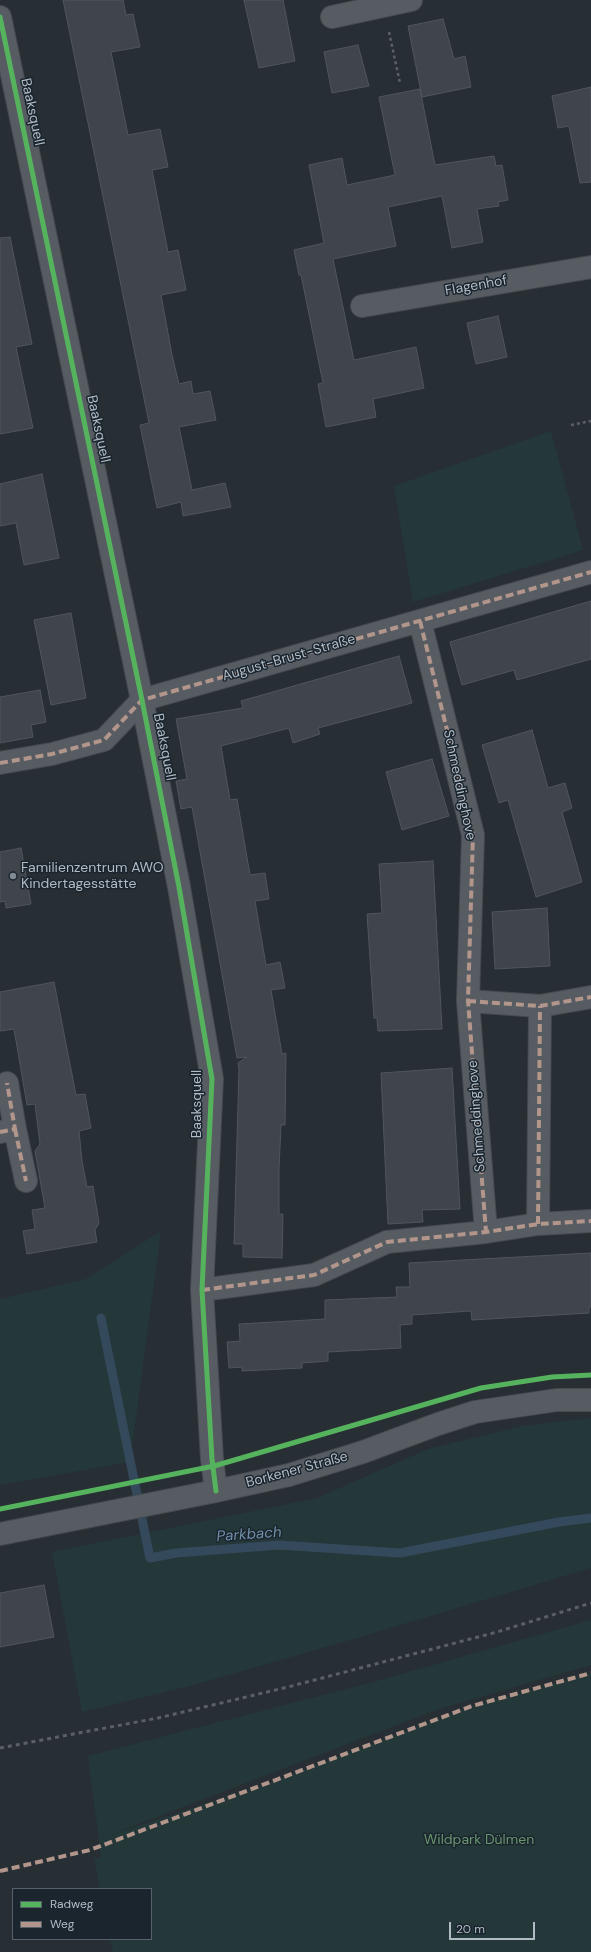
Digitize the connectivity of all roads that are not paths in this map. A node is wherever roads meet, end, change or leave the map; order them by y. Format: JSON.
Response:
{"nodes":[{"id":1,"x":411,"y":0,"type":"edge"},
{"id":2,"x":0,"y":17,"type":"edge"},
{"id":3,"x":332,"y":18,"type":"dead end"},
{"id":4,"x":591,"y":267,"type":"edge"},
{"id":5,"x":362,"y":306,"type":"dead end"},
{"id":6,"x":591,"y":572,"type":"edge"},
{"id":7,"x":420,"y":621,"type":"junction"},
{"id":8,"x":142,"y":700,"type":"junction"},
{"id":9,"x":0,"y":763,"type":"edge"},
{"id":10,"x":591,"y":997,"type":"edge"},
{"id":11,"x":468,"y":1001,"type":"junction"},
{"id":12,"x":540,"y":1006,"type":"junction"},
{"id":13,"x":7,"y":1083,"type":"dead end"},
{"id":14,"x":8,"y":1130,"type":"edge"},
{"id":15,"x":26,"y":1180,"type":"dead end"},
{"id":16,"x":591,"y":1221,"type":"edge"},
{"id":17,"x":538,"y":1224,"type":"junction"},
{"id":18,"x":486,"y":1232,"type":"junction"},
{"id":19,"x":202,"y":1290,"type":"junction"},
{"id":20,"x":591,"y":1400,"type":"edge"},
{"id":21,"x":216,"y":1491,"type":"junction"},
{"id":22,"x":0,"y":1534,"type":"edge"}],
"edges":[{"from":1,"to":3,"type":"street"},
{"from":2,"to":8,"type":"street","name":"Baaksquell"},
{"from":4,"to":5,"type":"street","name":"Flagenhof"},
{"from":6,"to":7,"type":"street","name":"August-Brust-Straße"},
{"from":7,"to":8,"type":"street","name":"August-Brust-Straße"},
{"from":7,"to":11,"type":"street","name":"Schmeddinghove"},
{"from":8,"to":9,"type":"street"},
{"from":8,"to":19,"type":"street","name":"Baaksquell"},
{"from":10,"to":12,"type":"street"},
{"from":11,"to":12,"type":"street"},
{"from":11,"to":18,"type":"street","name":"Schmeddinghove"},
{"from":12,"to":17,"type":"street"},
{"from":13,"to":14,"type":"street"},
{"from":14,"to":15,"type":"street"},
{"from":16,"to":17,"type":"street"},
{"from":17,"to":18,"type":"street"},
{"from":18,"to":19,"type":"street"},
{"from":19,"to":21,"type":"street","name":"Baaksquell"},
{"from":20,"to":21,"type":"street","name":"Borkener Straße"},
{"from":21,"to":22,"type":"street","name":"Borkener Straße"}]}
